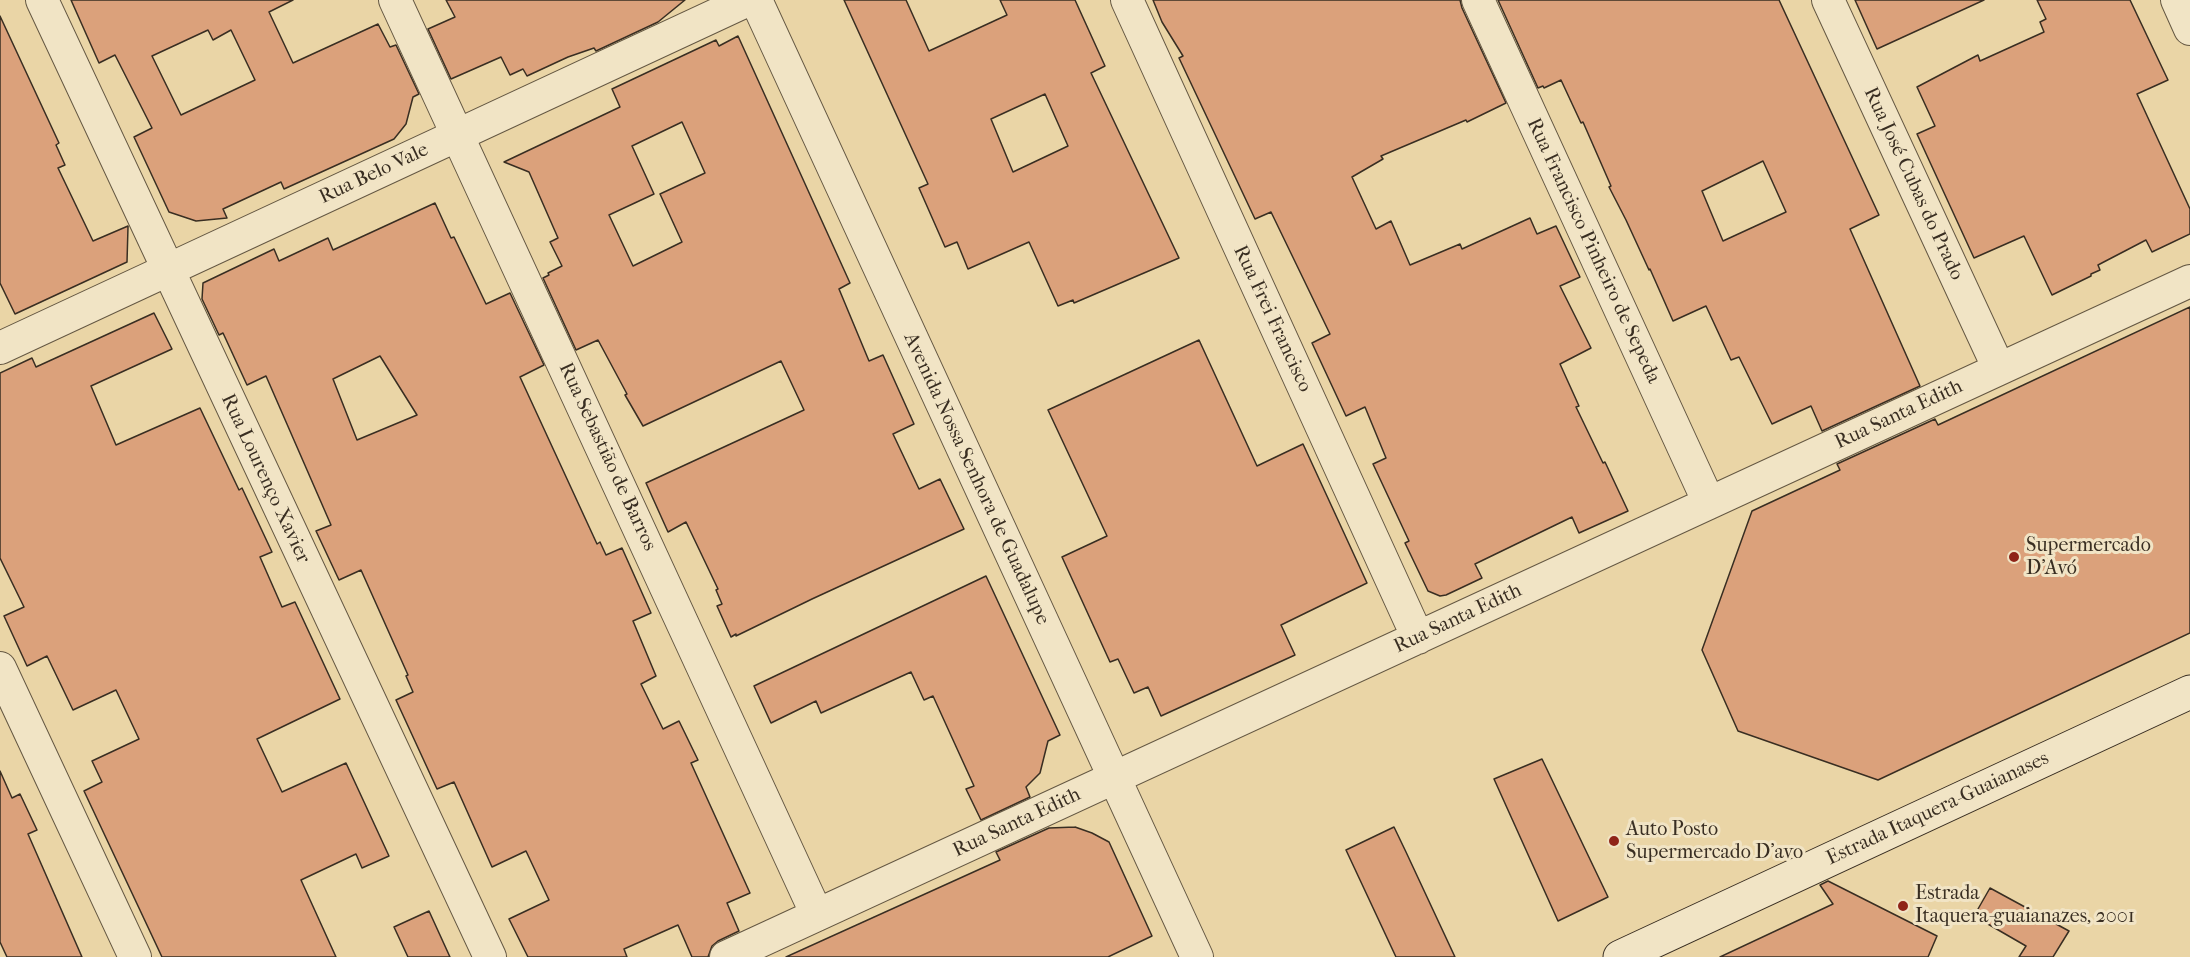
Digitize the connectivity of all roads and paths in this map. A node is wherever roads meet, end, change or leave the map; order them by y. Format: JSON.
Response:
{"nodes":[{"id":1,"x":42,"y":0,"type":"edge"},
{"id":2,"x":395,"y":0,"type":"edge"},
{"id":3,"x":748,"y":0,"type":"edge"},
{"id":4,"x":756,"y":0,"type":"edge"},
{"id":5,"x":1126,"y":0,"type":"edge"},
{"id":6,"x":1478,"y":0,"type":"edge"},
{"id":7,"x":1828,"y":0,"type":"edge"},
{"id":8,"x":2177,"y":0,"type":"edge"},
{"id":9,"x":2190,"y":29,"type":"edge"},
{"id":10,"x":458,"y":136,"type":"junction"},
{"id":11,"x":167,"y":271,"type":"junction"},
{"id":12,"x":2190,"y":280,"type":"edge"},
{"id":13,"x":0,"y":348,"type":"edge"},
{"id":14,"x":1999,"y":369,"type":"junction"},
{"id":15,"x":1709,"y":503,"type":"junction"},
{"id":16,"x":1418,"y":638,"type":"junction"},
{"id":17,"x":0,"y":668,"type":"edge"},
{"id":18,"x":2190,"y":693,"type":"edge"},
{"id":19,"x":1114,"y":779,"type":"junction"},
{"id":20,"x":817,"y":915,"type":"junction"},
{"id":21,"x":135,"y":957,"type":"edge"},
{"id":22,"x":490,"y":957,"type":"edge"},
{"id":23,"x":726,"y":957,"type":"edge"},
{"id":24,"x":1197,"y":957,"type":"edge"},
{"id":25,"x":1620,"y":957,"type":"edge"}],
"edges":[{"from":1,"to":11,"type":"street","name":"Rua Lourenço Xavier"},
{"from":2,"to":10,"type":"street","name":"Rua Sebastião de Barros"},
{"from":3,"to":10,"type":"street","name":"Rua Belo Vale"},
{"from":4,"to":19,"type":"street","name":"Avenida Nossa Senhora de Guadalupe"},
{"from":5,"to":16,"type":"street","name":"Rua Frei Francisco"},
{"from":6,"to":15,"type":"street","name":"Rua Francisco Pinheiro de Sepeda"},
{"from":7,"to":14,"type":"street","name":"Rua José Cubas do Prado"},
{"from":8,"to":9,"type":"street"},
{"from":10,"to":11,"type":"street","name":"Rua Belo Vale"},
{"from":10,"to":20,"type":"street","name":"Rua Sebastião de Barros"},
{"from":11,"to":13,"type":"street","name":"Rua Belo Vale"},
{"from":11,"to":22,"type":"street","name":"Rua Lourenço Xavier"},
{"from":12,"to":14,"type":"street","name":"Rua Santa Edith"},
{"from":14,"to":15,"type":"street","name":"Rua Santa Edith"},
{"from":15,"to":16,"type":"street","name":"Rua Santa Edith"},
{"from":16,"to":19,"type":"street","name":"Rua Santa Edith"},
{"from":17,"to":21,"type":"street"},
{"from":18,"to":25,"type":"main road","name":"Estrada Itaquera-Guaianases"},
{"from":19,"to":20,"type":"street","name":"Rua Santa Edith"},
{"from":19,"to":24,"type":"street","name":"Avenida Nossa Senhora de Guadalupe"},
{"from":20,"to":23,"type":"street","name":"Rua Santa Edith"}]}
